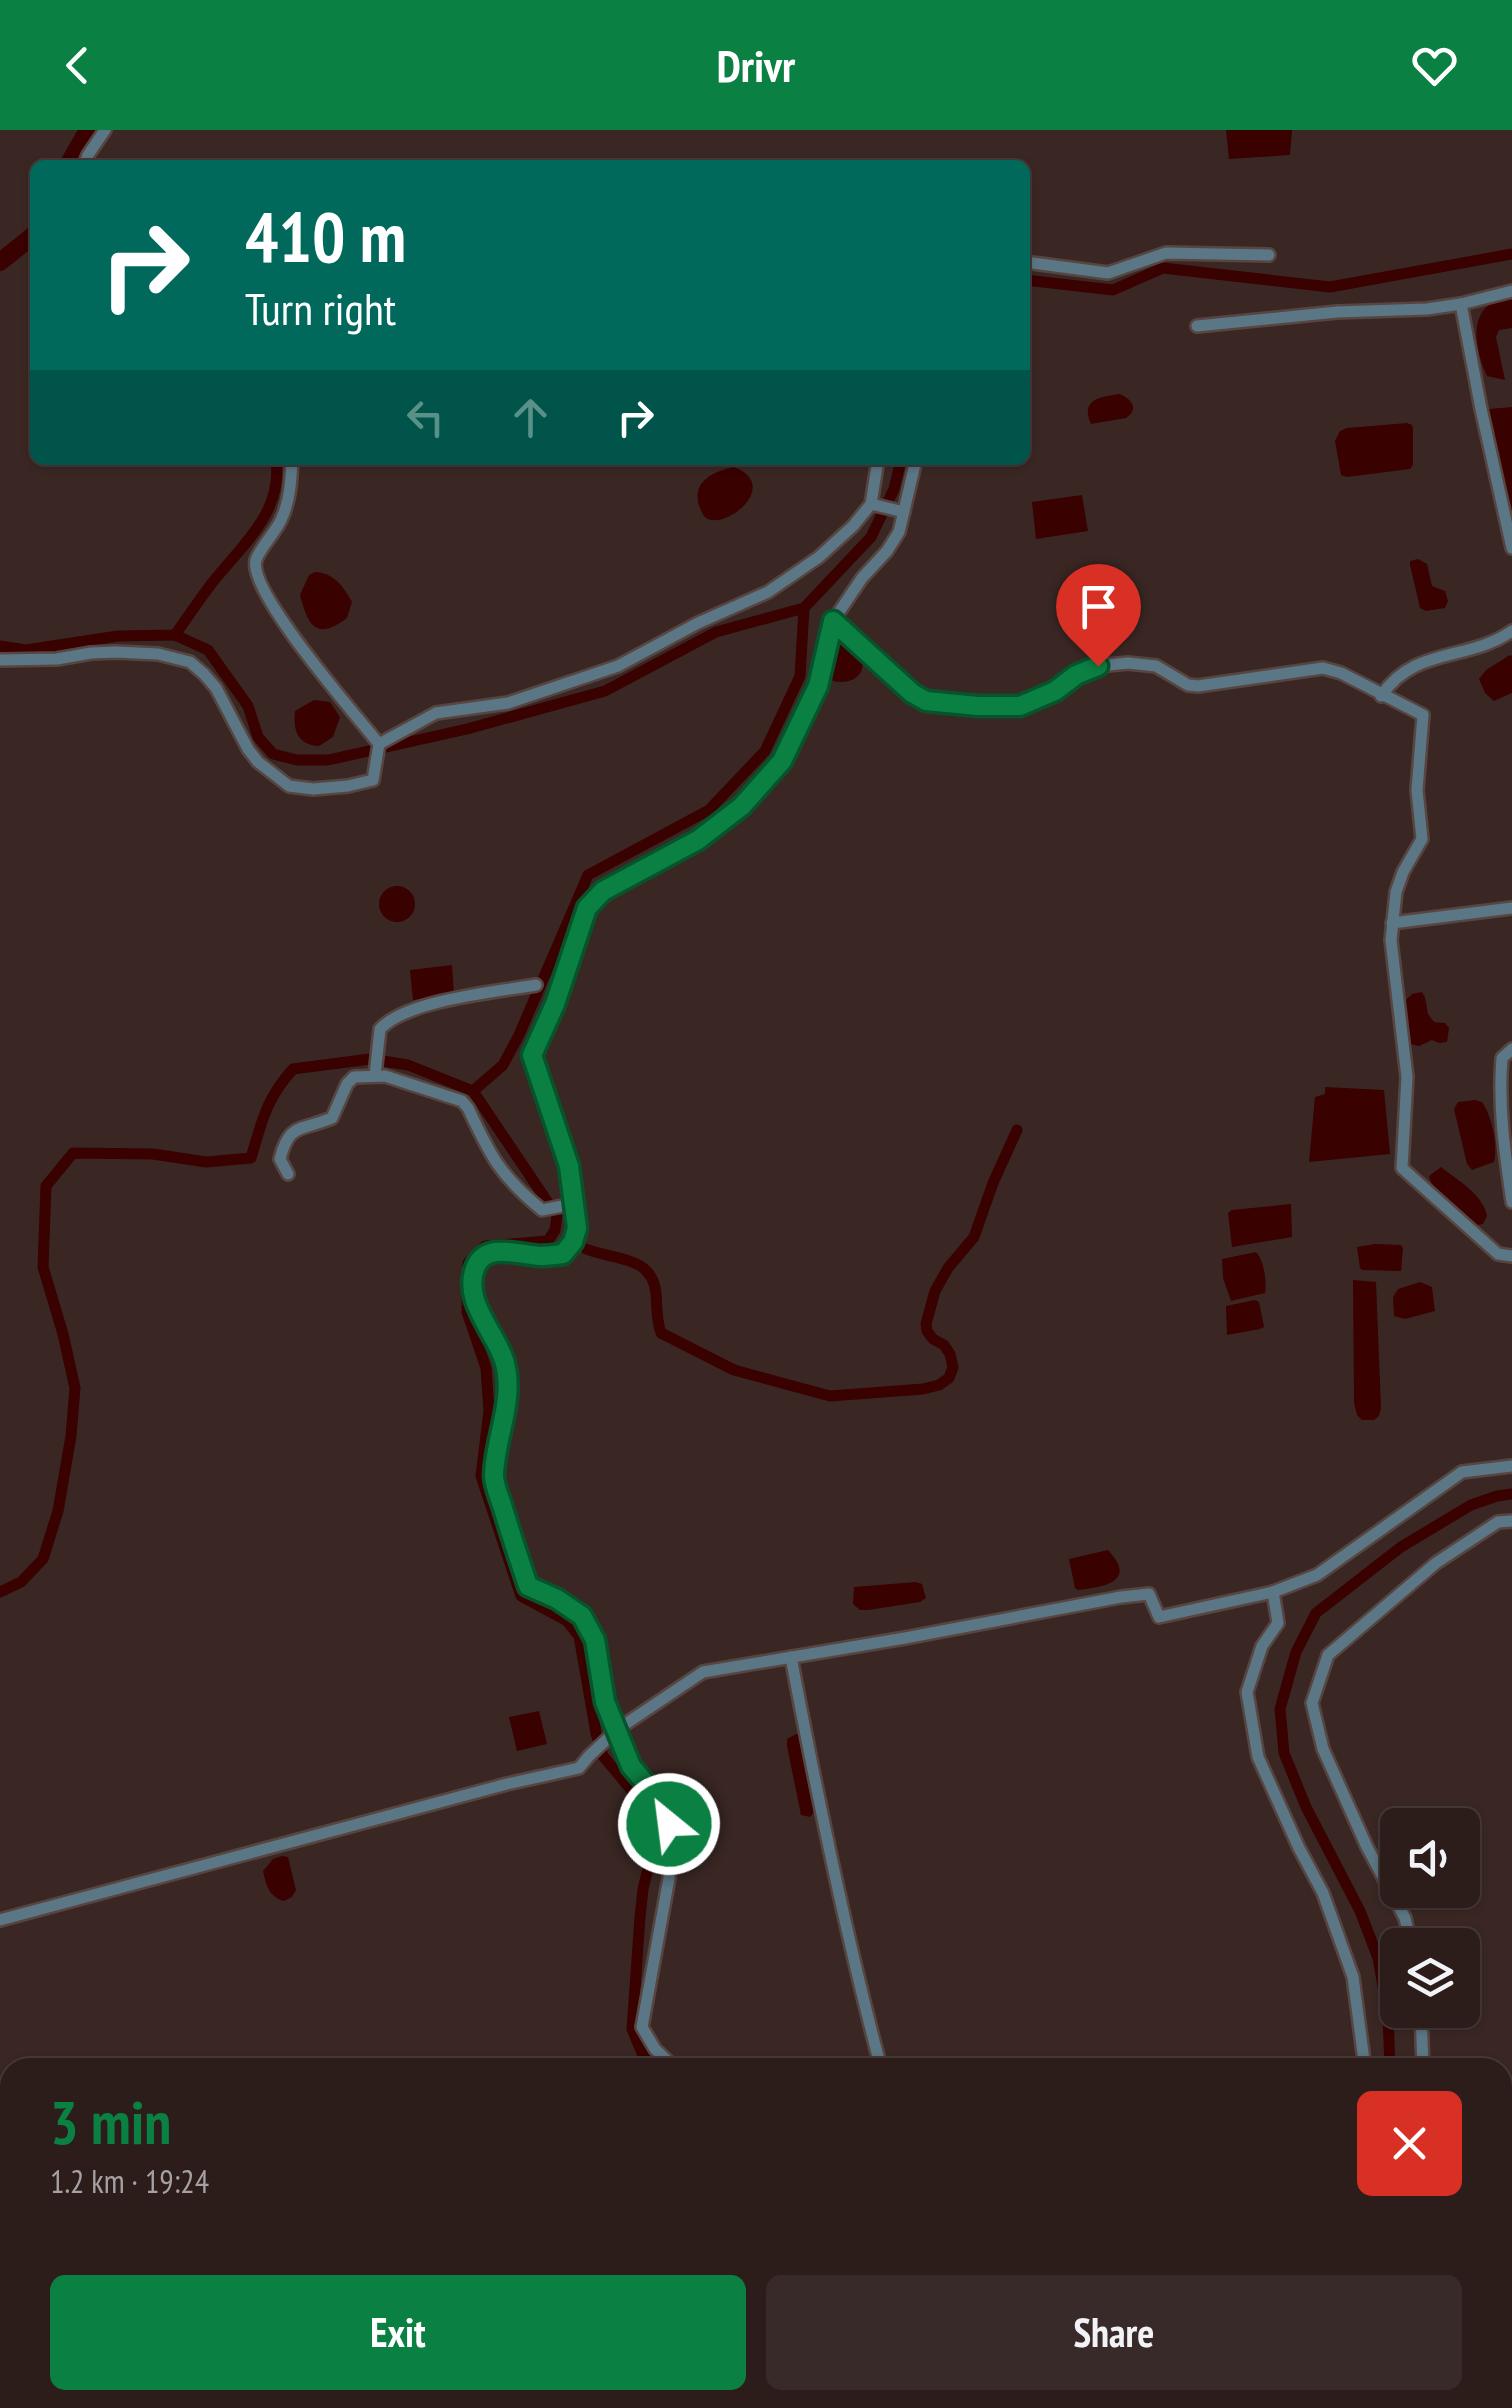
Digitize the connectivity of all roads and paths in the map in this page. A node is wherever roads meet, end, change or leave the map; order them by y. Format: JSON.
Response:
{"nodes":[{"id":1,"x":105,"y":130,"type":"edge"},
{"id":2,"x":86,"y":160,"type":"edge"},
{"id":3,"x":1269,"y":255,"type":"dead end"},
{"id":4,"x":1030,"y":263,"type":"edge"},
{"id":5,"x":1512,"y":291,"type":"edge"},
{"id":6,"x":1462,"y":304,"type":"junction"},
{"id":7,"x":1197,"y":326,"type":"dead end"},
{"id":8,"x":292,"y":465,"type":"edge"},
{"id":9,"x":877,"y":465,"type":"edge"},
{"id":10,"x":915,"y":465,"type":"edge"},
{"id":11,"x":871,"y":504,"type":"junction"},
{"id":12,"x":904,"y":512,"type":"junction"},
{"id":13,"x":1512,"y":548,"type":"edge"},
{"id":14,"x":833,"y":621,"type":"junction"},
{"id":15,"x":1512,"y":631,"type":"edge"},
{"id":16,"x":0,"y":660,"type":"edge"},
{"id":17,"x":1381,"y":696,"type":"junction"},
{"id":18,"x":379,"y":744,"type":"junction"},
{"id":19,"x":1512,"y":908,"type":"edge"},
{"id":20,"x":1392,"y":924,"type":"junction"},
{"id":21,"x":536,"y":986,"type":"dead end"},
{"id":22,"x":1512,"y":1050,"type":"edge"},
{"id":23,"x":375,"y":1075,"type":"junction"},
{"id":24,"x":288,"y":1174,"type":"dead end"},
{"id":25,"x":1512,"y":1202,"type":"edge"},
{"id":26,"x":574,"y":1204,"type":"junction"},
{"id":27,"x":1512,"y":1256,"type":"edge"},
{"id":28,"x":1512,"y":1466,"type":"edge"},
{"id":29,"x":1512,"y":1521,"type":"edge"},
{"id":30,"x":1272,"y":1592,"type":"junction"},
{"id":31,"x":791,"y":1657,"type":"junction"},
{"id":32,"x":615,"y":1732,"type":"junction"},
{"id":33,"x":0,"y":1920,"type":"edge"},
{"id":34,"x":1407,"y":1928,"type":"edge"},
{"id":35,"x":1422,"y":2028,"type":"edge"},
{"id":36,"x":665,"y":2058,"type":"edge"},
{"id":37,"x":878,"y":2058,"type":"edge"},
{"id":38,"x":1364,"y":2058,"type":"edge"},
{"id":39,"x":1423,"y":2058,"type":"edge"}],
"edges":[{"from":1,"to":2,"type":"street"},
{"from":3,"to":4,"type":"street"},
{"from":5,"to":6,"type":"street"},
{"from":6,"to":7,"type":"street"},
{"from":6,"to":13,"type":"street"},
{"from":8,"to":18,"type":"street"},
{"from":9,"to":11,"type":"street"},
{"from":10,"to":12,"type":"street"},
{"from":11,"to":12,"type":"street"},
{"from":11,"to":18,"type":"street"},
{"from":12,"to":14,"type":"street"},
{"from":14,"to":17,"type":"street"},
{"from":14,"to":26,"type":"street"},
{"from":15,"to":17,"type":"street"},
{"from":16,"to":18,"type":"street"},
{"from":17,"to":20,"type":"street"},
{"from":19,"to":20,"type":"street"},
{"from":20,"to":27,"type":"street"},
{"from":21,"to":23,"type":"street"},
{"from":22,"to":25,"type":"street"},
{"from":23,"to":24,"type":"street"},
{"from":23,"to":26,"type":"street"},
{"from":26,"to":32,"type":"street"},
{"from":28,"to":30,"type":"street"},
{"from":29,"to":34,"type":"street"},
{"from":30,"to":31,"type":"street"},
{"from":30,"to":38,"type":"street"},
{"from":31,"to":32,"type":"street"},
{"from":31,"to":37,"type":"street"},
{"from":32,"to":33,"type":"street"},
{"from":32,"to":36,"type":"street"},
{"from":35,"to":39,"type":"street"}]}
